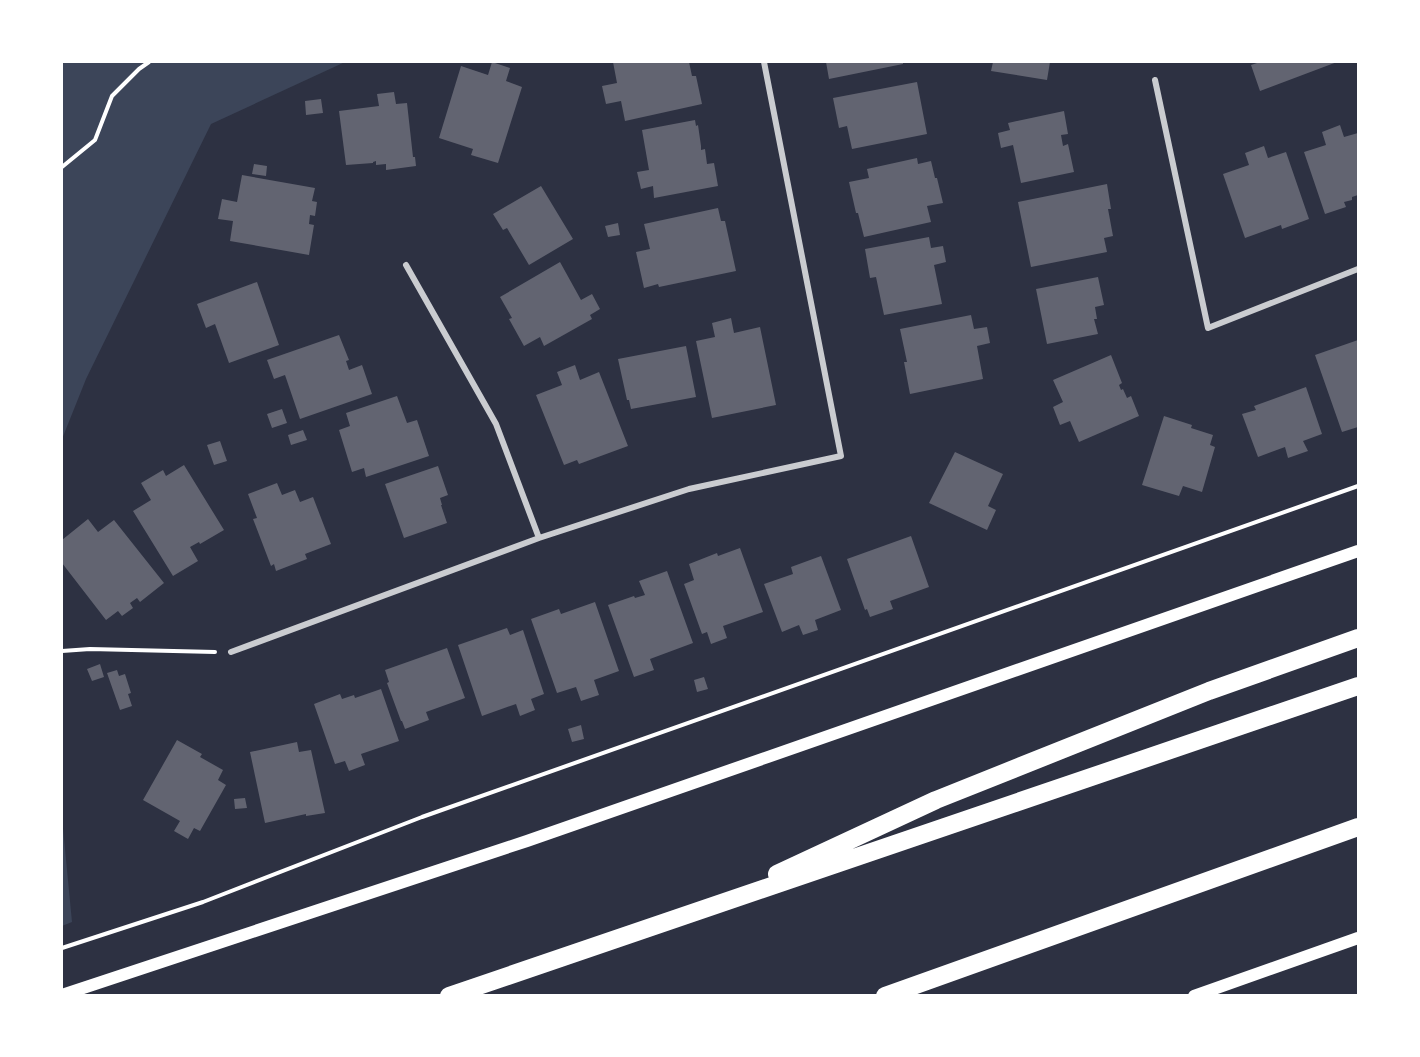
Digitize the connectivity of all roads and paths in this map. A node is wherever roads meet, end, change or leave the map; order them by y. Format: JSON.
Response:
{"nodes":[{"id":1,"x":149,"y":62,"type":"edge"},
{"id":2,"x":764,"y":62,"type":"edge"},
{"id":3,"x":1155,"y":80,"type":"dead end"},
{"id":4,"x":62,"y":167,"type":"edge"},
{"id":5,"x":406,"y":265,"type":"dead end"},
{"id":6,"x":1359,"y":269,"type":"edge"},
{"id":7,"x":1359,"y":486,"type":"edge"},
{"id":8,"x":539,"y":538,"type":"junction"},
{"id":9,"x":1359,"y":551,"type":"edge"},
{"id":10,"x":1359,"y":638,"type":"edge"},
{"id":11,"x":62,"y":651,"type":"edge"},
{"id":12,"x":231,"y":652,"type":"joint"},
{"id":13,"x":1359,"y":686,"type":"edge"},
{"id":14,"x":1359,"y":827,"type":"edge"},
{"id":15,"x":692,"y":914,"type":"junction"},
{"id":16,"x":1359,"y":938,"type":"edge"},
{"id":17,"x":62,"y":948,"type":"edge"},
{"id":18,"x":62,"y":995,"type":"edge"},
{"id":19,"x":449,"y":996,"type":"edge"},
{"id":20,"x":885,"y":996,"type":"edge"},
{"id":21,"x":1194,"y":996,"type":"edge"}],
"edges":[{"from":1,"to":4,"type":"path"},
{"from":2,"to":8,"type":"street"},
{"from":3,"to":6,"type":"street"},
{"from":5,"to":8,"type":"street"},
{"from":7,"to":17,"type":"path"},
{"from":8,"to":12,"type":"street"},
{"from":9,"to":18,"type":"main road"},
{"from":10,"to":15,"type":"highway"},
{"from":11,"to":12,"type":"path"},
{"from":13,"to":15,"type":"highway"},
{"from":14,"to":20,"type":"highway"},
{"from":15,"to":19,"type":"highway"},
{"from":16,"to":21,"type":"main road"}]}
